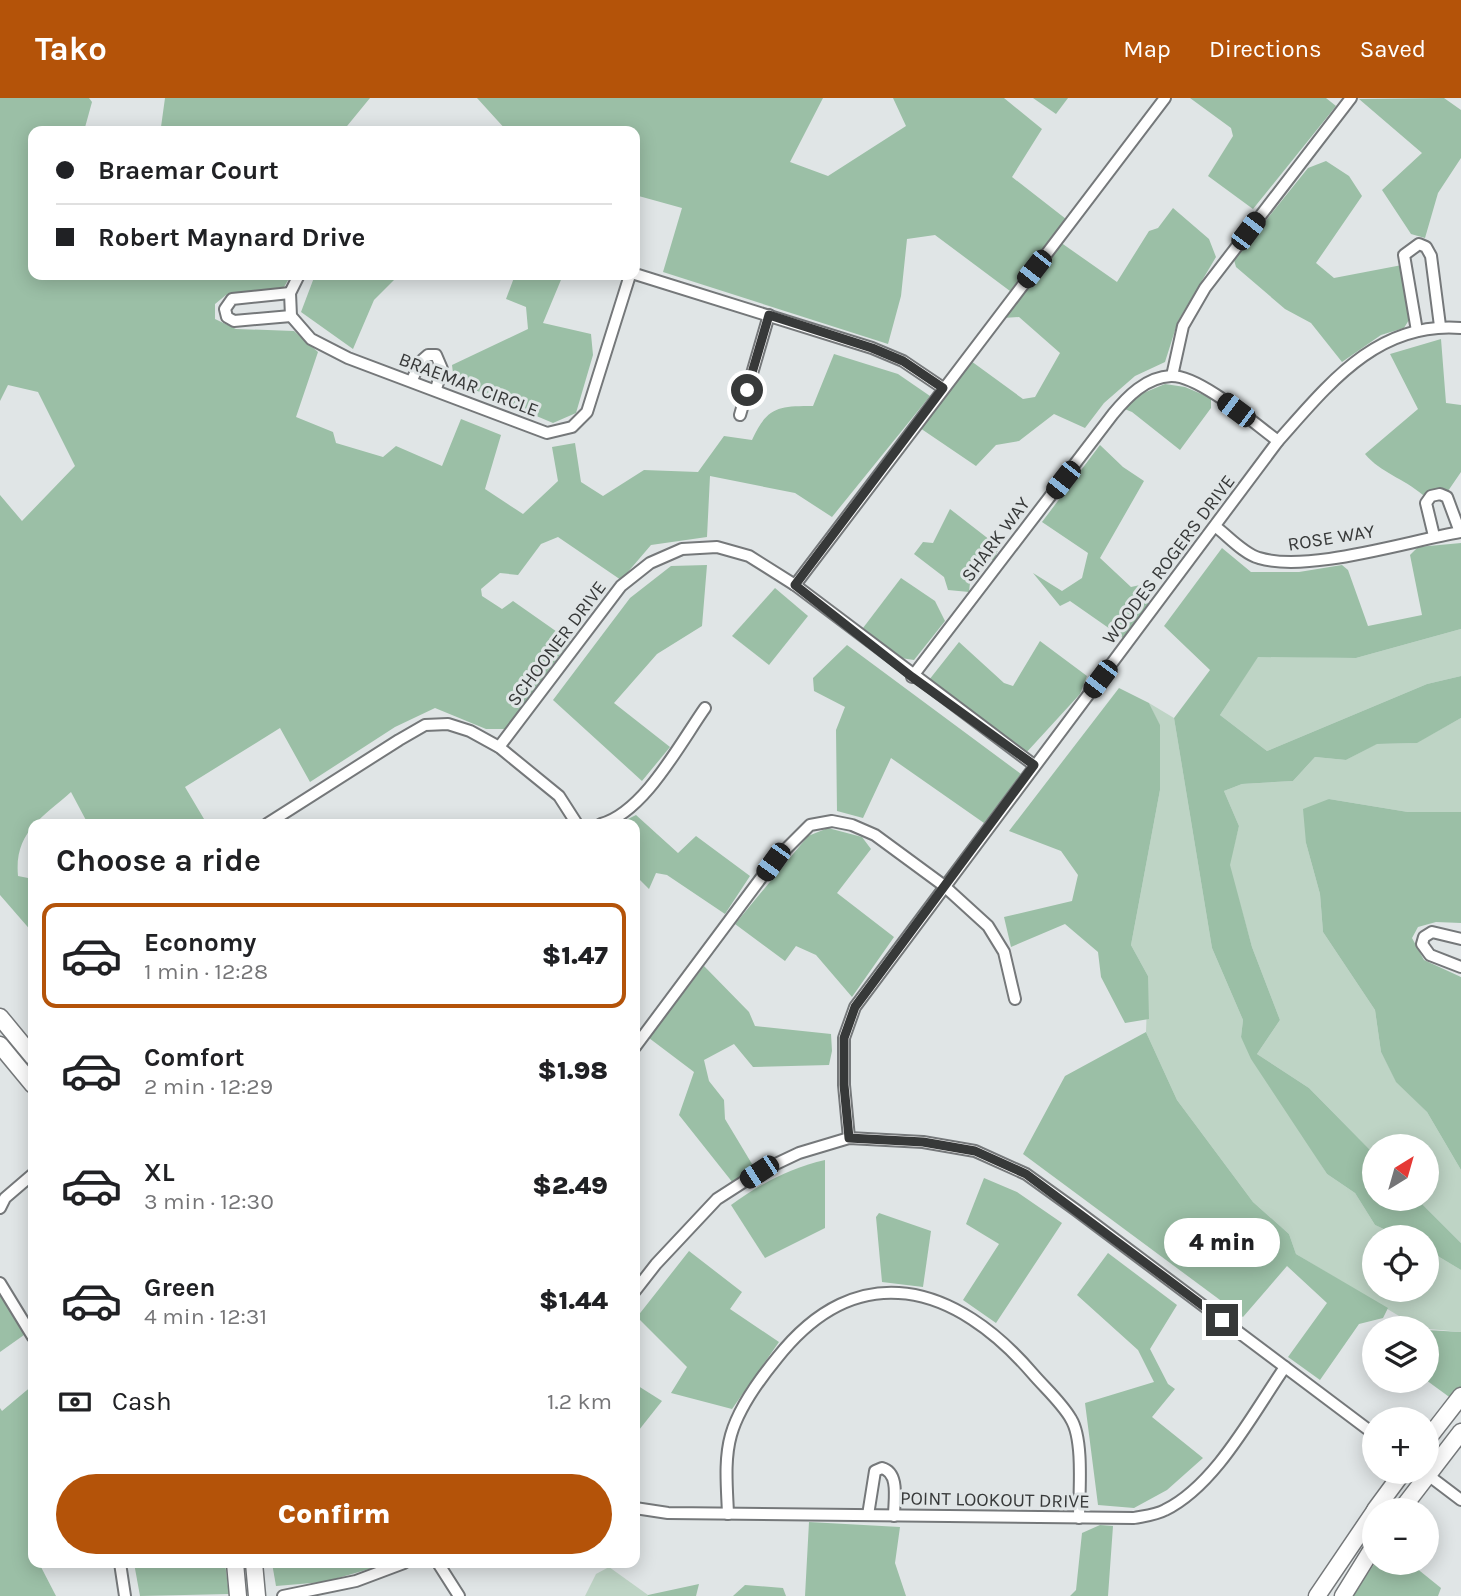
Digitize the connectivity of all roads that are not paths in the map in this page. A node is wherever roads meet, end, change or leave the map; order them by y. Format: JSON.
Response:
{"nodes":[{"id":1,"x":1165,"y":98,"type":"edge"},
{"id":2,"x":1352,"y":98,"type":"edge"},
{"id":3,"x":640,"y":277,"type":"edge"},
{"id":4,"x":296,"y":280,"type":"edge"},
{"id":5,"x":631,"y":280,"type":"edge"},
{"id":6,"x":290,"y":293,"type":"junction"},
{"id":7,"x":769,"y":315,"type":"junction"},
{"id":8,"x":291,"y":316,"type":"junction"},
{"id":9,"x":1440,"y":326,"type":"junction"},
{"id":10,"x":1461,"y":328,"type":"edge"},
{"id":11,"x":1418,"y":331,"type":"junction"},
{"id":12,"x":1172,"y":376,"type":"junction"},
{"id":13,"x":412,"y":380,"type":"junction"},
{"id":14,"x":943,"y":388,"type":"junction"},
{"id":15,"x":436,"y":389,"type":"junction"},
{"id":16,"x":740,"y":415,"type":"dead end"},
{"id":17,"x":1278,"y":441,"type":"junction"},
{"id":18,"x":1216,"y":527,"type":"junction"},
{"id":19,"x":1460,"y":532,"type":"edge"},
{"id":20,"x":1434,"y":536,"type":"junction"},
{"id":21,"x":795,"y":585,"type":"junction"},
{"id":22,"x":912,"y":677,"type":"junction"},
{"id":23,"x":705,"y":708,"type":"dead end"},
{"id":24,"x":499,"y":747,"type":"junction"},
{"id":25,"x":1034,"y":765,"type":"junction"},
{"id":26,"x":275,"y":819,"type":"edge"},
{"id":27,"x":574,"y":819,"type":"edge"},
{"id":28,"x":618,"y":819,"type":"edge"},
{"id":29,"x":943,"y":885,"type":"junction"},
{"id":30,"x":1461,"y":939,"type":"edge"},
{"id":31,"x":1461,"y":967,"type":"edge"},
{"id":32,"x":1015,"y":999,"type":"dead end"},
{"id":33,"x":0,"y":1017,"type":"edge"},
{"id":34,"x":640,"y":1039,"type":"edge"},
{"id":35,"x":0,"y":1045,"type":"edge"},
{"id":36,"x":28,"y":1051,"type":"edge"},
{"id":37,"x":28,"y":1079,"type":"edge"},
{"id":38,"x":849,"y":1138,"type":"junction"},
{"id":39,"x":28,"y":1178,"type":"edge"},
{"id":40,"x":0,"y":1208,"type":"edge"},
{"id":41,"x":0,"y":1283,"type":"edge"},
{"id":42,"x":640,"y":1285,"type":"edge"},
{"id":43,"x":28,"y":1329,"type":"edge"},
{"id":44,"x":1284,"y":1367,"type":"junction"},
{"id":45,"x":1461,"y":1396,"type":"edge"},
{"id":46,"x":1362,"y":1424,"type":"edge"},
{"id":47,"x":1439,"y":1424,"type":"edge"},
{"id":48,"x":1461,"y":1432,"type":"edge"},
{"id":49,"x":1439,"y":1458,"type":"edge"},
{"id":50,"x":1439,"y":1483,"type":"edge"},
{"id":51,"x":1461,"y":1500,"type":"edge"},
{"id":52,"x":640,"y":1509,"type":"edge"},
{"id":53,"x":728,"y":1514,"type":"junction"},
{"id":54,"x":868,"y":1516,"type":"junction"},
{"id":55,"x":894,"y":1516,"type":"junction"},
{"id":56,"x":1079,"y":1518,"type":"junction"},
{"id":57,"x":1362,"y":1530,"type":"edge"},
{"id":58,"x":1362,"y":1565,"type":"edge"},
{"id":59,"x":121,"y":1568,"type":"edge"},
{"id":60,"x":235,"y":1568,"type":"edge"},
{"id":61,"x":254,"y":1568,"type":"edge"},
{"id":62,"x":389,"y":1568,"type":"edge"},
{"id":63,"x":441,"y":1568,"type":"edge"},
{"id":64,"x":124,"y":1596,"type":"edge"},
{"id":65,"x":238,"y":1596,"type":"edge"},
{"id":66,"x":257,"y":1596,"type":"edge"},
{"id":67,"x":284,"y":1596,"type":"edge"},
{"id":68,"x":459,"y":1596,"type":"edge"},
{"id":69,"x":1318,"y":1596,"type":"edge"},
{"id":70,"x":1343,"y":1596,"type":"edge"}],
"edges":[{"from":1,"to":14,"type":"street"},
{"from":2,"to":12,"type":"street"},
{"from":3,"to":7,"type":"street","name":"BRAEMAR CIRCLE"},
{"from":4,"to":6,"type":"street"},
{"from":5,"to":15,"type":"street","name":"BRAEMAR CIRCLE"},
{"from":6,"to":8,"type":"street"},
{"from":6,"to":8,"type":"street"},
{"from":7,"to":14,"type":"street","name":"BRAEMAR CIRCLE"},
{"from":7,"to":16,"type":"street"},
{"from":8,"to":13,"type":"street","name":"BRAEMAR CIRCLE"},
{"from":9,"to":10,"type":"street","name":"WOODES ROGERS DRIVE"},
{"from":9,"to":11,"type":"street","name":"WOODES ROGERS DRIVE"},
{"from":9,"to":11,"type":"street"},
{"from":11,"to":17,"type":"street","name":"WOODES ROGERS DRIVE"},
{"from":12,"to":17,"type":"street"},
{"from":12,"to":22,"type":"street","name":"SHARK WAY"},
{"from":13,"to":15,"type":"street","name":"BRAEMAR CIRCLE"},
{"from":13,"to":15,"type":"street"},
{"from":14,"to":21,"type":"street"},
{"from":17,"to":18,"type":"street","name":"WOODES ROGERS DRIVE"},
{"from":18,"to":20,"type":"street","name":"ROSE WAY"},
{"from":18,"to":25,"type":"street","name":"WOODES ROGERS DRIVE"},
{"from":19,"to":20,"type":"street","name":"ROSE WAY"},
{"from":19,"to":20,"type":"street"},
{"from":21,"to":22,"type":"street","name":"SCHOONER DRIVE"},
{"from":21,"to":24,"type":"street","name":"SCHOONER DRIVE"},
{"from":22,"to":25,"type":"street","name":"SCHOONER DRIVE"},
{"from":23,"to":28,"type":"street"},
{"from":24,"to":26,"type":"street"},
{"from":24,"to":27,"type":"street"},
{"from":25,"to":29,"type":"street","name":"WOODES ROGERS DRIVE"},
{"from":29,"to":32,"type":"street"},
{"from":29,"to":34,"type":"street"},
{"from":29,"to":38,"type":"street","name":"WOODES ROGERS DRIVE"},
{"from":30,"to":31,"type":"street"},
{"from":33,"to":36,"type":"street"},
{"from":35,"to":37,"type":"street"},
{"from":38,"to":42,"type":"street"},
{"from":38,"to":44,"type":"street"},
{"from":39,"to":40,"type":"street"},
{"from":41,"to":43,"type":"street"},
{"from":44,"to":46,"type":"street"},
{"from":44,"to":56,"type":"street","name":"POINT LOOKOUT DRIVE"},
{"from":45,"to":47,"type":"street"},
{"from":48,"to":49,"type":"street"},
{"from":50,"to":51,"type":"street"},
{"from":52,"to":53,"type":"street","name":"POINT LOOKOUT DRIVE"},
{"from":53,"to":54,"type":"street","name":"POINT LOOKOUT DRIVE"},
{"from":53,"to":56,"type":"street"},
{"from":54,"to":55,"type":"street","name":"POINT LOOKOUT DRIVE"},
{"from":54,"to":55,"type":"street"},
{"from":55,"to":56,"type":"street","name":"POINT LOOKOUT DRIVE"},
{"from":57,"to":69,"type":"street"},
{"from":58,"to":70,"type":"street"},
{"from":59,"to":64,"type":"street"},
{"from":60,"to":65,"type":"street"},
{"from":61,"to":66,"type":"street"},
{"from":62,"to":67,"type":"street"},
{"from":63,"to":68,"type":"street"}]}
